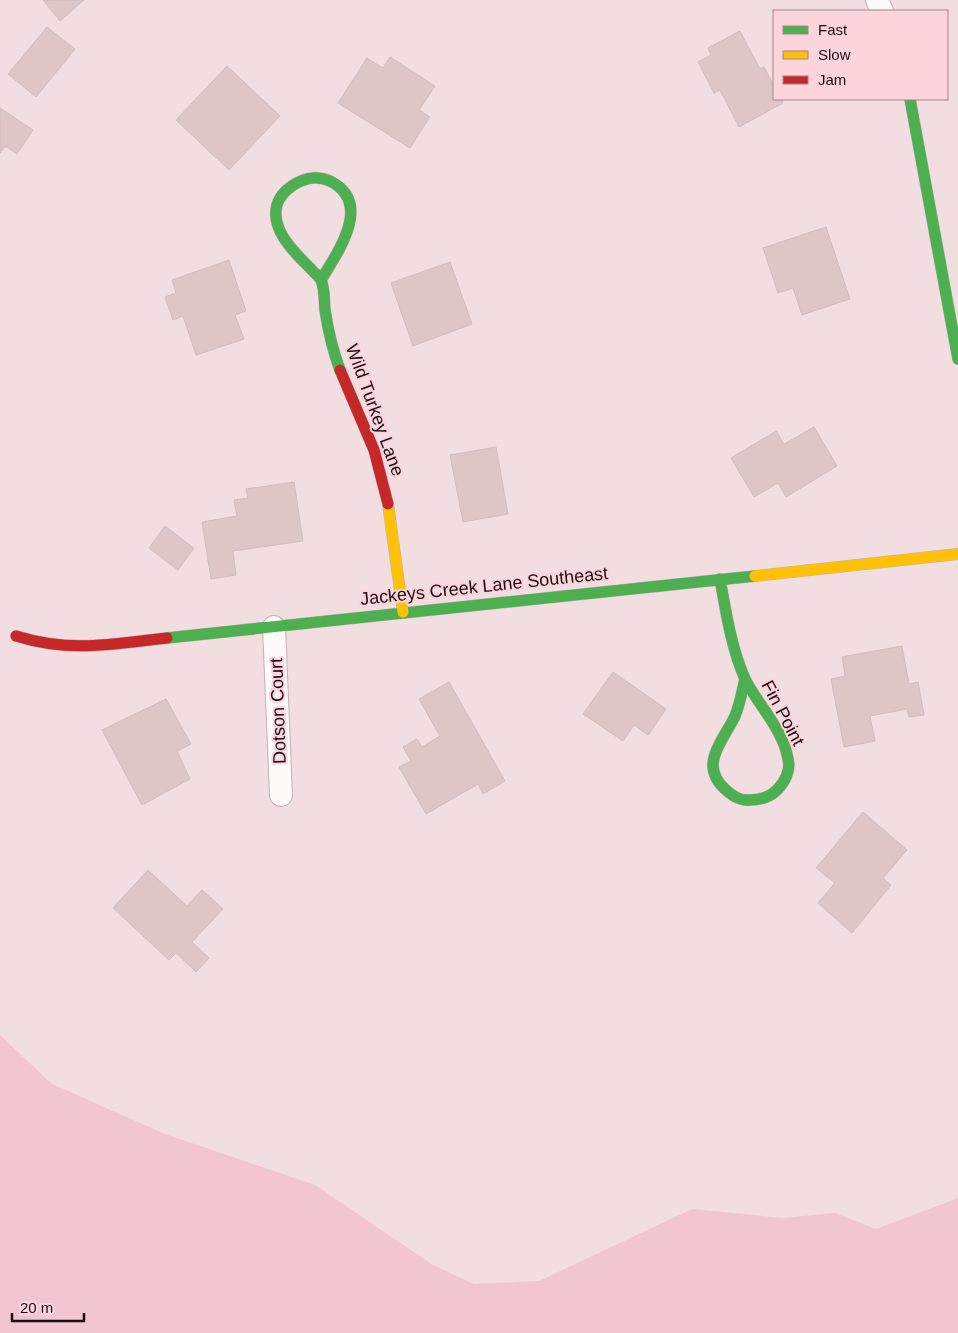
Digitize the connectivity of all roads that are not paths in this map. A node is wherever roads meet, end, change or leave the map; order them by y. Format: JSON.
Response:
{"nodes":[{"id":1,"x":910,"y":100,"type":"edge"},
{"id":2,"x":321,"y":280,"type":"junction"},
{"id":3,"x":958,"y":359,"type":"edge"},
{"id":4,"x":958,"y":554,"type":"edge"},
{"id":5,"x":720,"y":579,"type":"junction"},
{"id":6,"x":403,"y":612,"type":"junction"},
{"id":7,"x":274,"y":627,"type":"junction"},
{"id":8,"x":16,"y":636,"type":"dead end"},
{"id":9,"x":745,"y":679,"type":"junction"},
{"id":10,"x":281,"y":794,"type":"dead end"}],
"edges":[{"from":1,"to":3,"type":"street"},
{"from":2,"to":2,"type":"street"},
{"from":2,"to":6,"type":"street","name":"Wild Turkey Lane"},
{"from":4,"to":5,"type":"street","name":"Jackeys Creek Lane Southeast"},
{"from":5,"to":6,"type":"street","name":"Jackeys Creek Lane Southeast"},
{"from":5,"to":9,"type":"street","name":"Fin Point"},
{"from":6,"to":7,"type":"street","name":"Jackeys Creek Lane Southeast"},
{"from":7,"to":8,"type":"street","name":"Jackeys Creek Lane Southeast"},
{"from":7,"to":10,"type":"street","name":"Dotson Court"},
{"from":9,"to":9,"type":"street","name":"Fin Point"}]}
